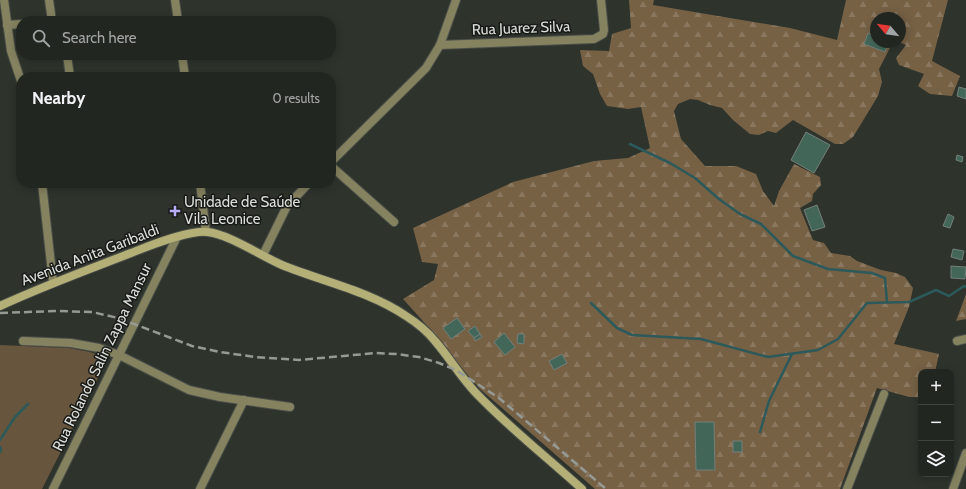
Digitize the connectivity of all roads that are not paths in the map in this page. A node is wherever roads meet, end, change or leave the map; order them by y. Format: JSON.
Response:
{"nodes":[{"id":1,"x":4,"y":0,"type":"edge"},
{"id":2,"x":49,"y":0,"type":"edge"},
{"id":3,"x":175,"y":0,"type":"edge"},
{"id":4,"x":456,"y":0,"type":"edge"},
{"id":5,"x":601,"y":0,"type":"edge"},
{"id":6,"x":51,"y":16,"type":"edge"},
{"id":7,"x":177,"y":16,"type":"edge"},
{"id":8,"x":16,"y":25,"type":"edge"},
{"id":9,"x":7,"y":26,"type":"junction"},
{"id":10,"x":440,"y":45,"type":"junction"},
{"id":11,"x":68,"y":60,"type":"edge"},
{"id":12,"x":183,"y":60,"type":"edge"},
{"id":13,"x":18,"y":72,"type":"edge"},
{"id":14,"x":69,"y":72,"type":"edge"},
{"id":15,"x":184,"y":72,"type":"edge"},
{"id":16,"x":336,"y":157,"type":"edge"},
{"id":17,"x":336,"y":170,"type":"edge"},
{"id":18,"x":43,"y":188,"type":"edge"},
{"id":19,"x":201,"y":188,"type":"edge"},
{"id":20,"x":304,"y":188,"type":"edge"},
{"id":21,"x":394,"y":222,"type":"dead end"},
{"id":22,"x":206,"y":232,"type":"junction"},
{"id":23,"x":177,"y":237,"type":"junction"},
{"id":24,"x":262,"y":255,"type":"junction"},
{"id":25,"x":54,"y":282,"type":"junction"},
{"id":26,"x":0,"y":306,"type":"edge"},
{"id":27,"x":966,"y":339,"type":"edge"},
{"id":28,"x":23,"y":341,"type":"dead end"},
{"id":29,"x":957,"y":341,"type":"dead end"},
{"id":30,"x":119,"y":355,"type":"junction"},
{"id":31,"x":884,"y":394,"type":"dead end"},
{"id":32,"x":244,"y":400,"type":"junction"},
{"id":33,"x":290,"y":407,"type":"dead end"},
{"id":34,"x":966,"y":453,"type":"edge"},
{"id":35,"x":53,"y":489,"type":"edge"},
{"id":36,"x":200,"y":489,"type":"edge"},
{"id":37,"x":582,"y":489,"type":"edge"},
{"id":38,"x":847,"y":489,"type":"edge"},
{"id":39,"x":953,"y":489,"type":"edge"}],
"edges":[{"from":1,"to":9,"type":"street"},
{"from":2,"to":6,"type":"street"},
{"from":3,"to":7,"type":"street"},
{"from":4,"to":10,"type":"street"},
{"from":5,"to":10,"type":"street","name":"Rua Juarez Silva"},
{"from":8,"to":9,"type":"street"},
{"from":9,"to":13,"type":"street"},
{"from":10,"to":16,"type":"street"},
{"from":11,"to":14,"type":"street"},
{"from":12,"to":15,"type":"street"},
{"from":17,"to":21,"type":"street"},
{"from":18,"to":25,"type":"street"},
{"from":19,"to":22,"type":"street"},
{"from":20,"to":24,"type":"street"},
{"from":22,"to":23,"type":"main road","name":"Avenida Anita Garibaldi"},
{"from":22,"to":24,"type":"main road","name":"Avenida Anita Garibaldi"},
{"from":23,"to":25,"type":"main road","name":"Avenida Anita Garibaldi"},
{"from":23,"to":30,"type":"street","name":"Rua Rolando Salin Zappa Mansur"},
{"from":24,"to":37,"type":"main road","name":"Avenida Anita Garibaldi"},
{"from":25,"to":26,"type":"main road","name":"Avenida Anita Garibaldi"},
{"from":27,"to":29,"type":"street"},
{"from":28,"to":30,"type":"street"},
{"from":30,"to":32,"type":"street"},
{"from":30,"to":35,"type":"street","name":"Rua Rolando Salin Zappa Mansur"},
{"from":31,"to":38,"type":"street"},
{"from":32,"to":33,"type":"street"},
{"from":32,"to":36,"type":"street"},
{"from":34,"to":39,"type":"street"}]}
